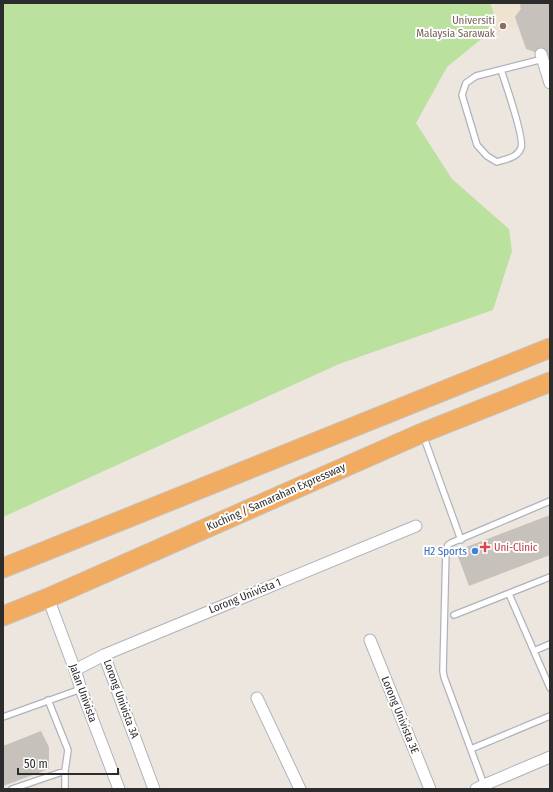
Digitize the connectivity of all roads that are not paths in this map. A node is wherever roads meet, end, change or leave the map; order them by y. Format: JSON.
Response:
{"nodes":[{"id":1,"x":542,"y":56,"type":"joint"},
{"id":2,"x":501,"y":70,"type":"junction"},
{"id":3,"x":550,"y":83,"type":"edge"},
{"id":4,"x":550,"y":348,"type":"edge"},
{"id":5,"x":550,"y":382,"type":"edge"},
{"id":6,"x":422,"y":433,"type":"junction"},
{"id":7,"x":550,"y":501,"type":"edge"},
{"id":8,"x":416,"y":526,"type":"dead end"},
{"id":9,"x":461,"y":540,"type":"junction"},
{"id":10,"x":3,"y":568,"type":"edge"},
{"id":11,"x":550,"y":577,"type":"edge"},
{"id":12,"x":509,"y":594,"type":"junction"},
{"id":13,"x":48,"y":598,"type":"junction"},
{"id":14,"x":454,"y":615,"type":"dead end"},
{"id":15,"x":3,"y":616,"type":"edge"},
{"id":16,"x":370,"y":640,"type":"dead end"},
{"id":17,"x":550,"y":644,"type":"edge"},
{"id":18,"x":534,"y":651,"type":"junction"},
{"id":19,"x":104,"y":654,"type":"junction"},
{"id":20,"x":75,"y":670,"type":"junction"},
{"id":21,"x":550,"y":688,"type":"edge"},
{"id":22,"x":81,"y":689,"type":"junction"},
{"id":23,"x":257,"y":698,"type":"dead end"},
{"id":24,"x":48,"y":700,"type":"junction"},
{"id":25,"x":550,"y":716,"type":"edge"},
{"id":26,"x":3,"y":717,"type":"edge"},
{"id":27,"x":471,"y":750,"type":"junction"},
{"id":28,"x":550,"y":757,"type":"edge"},
{"id":29,"x":66,"y":771,"type":"junction"},
{"id":30,"x":480,"y":787,"type":"edge"},
{"id":31,"x":12,"y":789,"type":"edge"},
{"id":32,"x":65,"y":789,"type":"edge"},
{"id":33,"x":119,"y":789,"type":"edge"},
{"id":34,"x":154,"y":789,"type":"edge"},
{"id":35,"x":300,"y":789,"type":"edge"},
{"id":36,"x":430,"y":789,"type":"edge"}],
"edges":[{"from":1,"to":2,"type":"lane"},
{"from":1,"to":3,"type":"street"},
{"from":2,"to":2,"type":"lane"},
{"from":4,"to":10,"type":"highway"},
{"from":5,"to":6,"type":"highway","name":"Kuching / Samarahan Expressway"},
{"from":6,"to":9,"type":"lane"},
{"from":6,"to":13,"type":"highway","name":"Kuching / Samarahan Expressway"},
{"from":7,"to":9,"type":"lane"},
{"from":8,"to":19,"type":"street","name":"Lorong Univista 1"},
{"from":9,"to":27,"type":"lane"},
{"from":11,"to":12,"type":"lane"},
{"from":12,"to":14,"type":"lane"},
{"from":12,"to":18,"type":"lane"},
{"from":13,"to":15,"type":"highway","name":"Kuching / Samarahan Expressway"},
{"from":13,"to":20,"type":"street","name":"Jalan Univista"},
{"from":16,"to":36,"type":"street","name":"Lorong Univista 3E"},
{"from":17,"to":18,"type":"lane"},
{"from":18,"to":21,"type":"lane"},
{"from":19,"to":20,"type":"street","name":"Lorong Univista 1"},
{"from":19,"to":34,"type":"street","name":"Lorong Univista 3A"},
{"from":20,"to":22,"type":"street","name":"Jalan Univista"},
{"from":22,"to":24,"type":"lane"},
{"from":22,"to":33,"type":"street","name":"Jalan Univista"},
{"from":23,"to":35,"type":"street"},
{"from":24,"to":26,"type":"lane"},
{"from":24,"to":29,"type":"lane"},
{"from":25,"to":27,"type":"lane"},
{"from":27,"to":30,"type":"lane"},
{"from":28,"to":30,"type":"street"},
{"from":29,"to":31,"type":"lane"},
{"from":29,"to":32,"type":"lane"}]}
